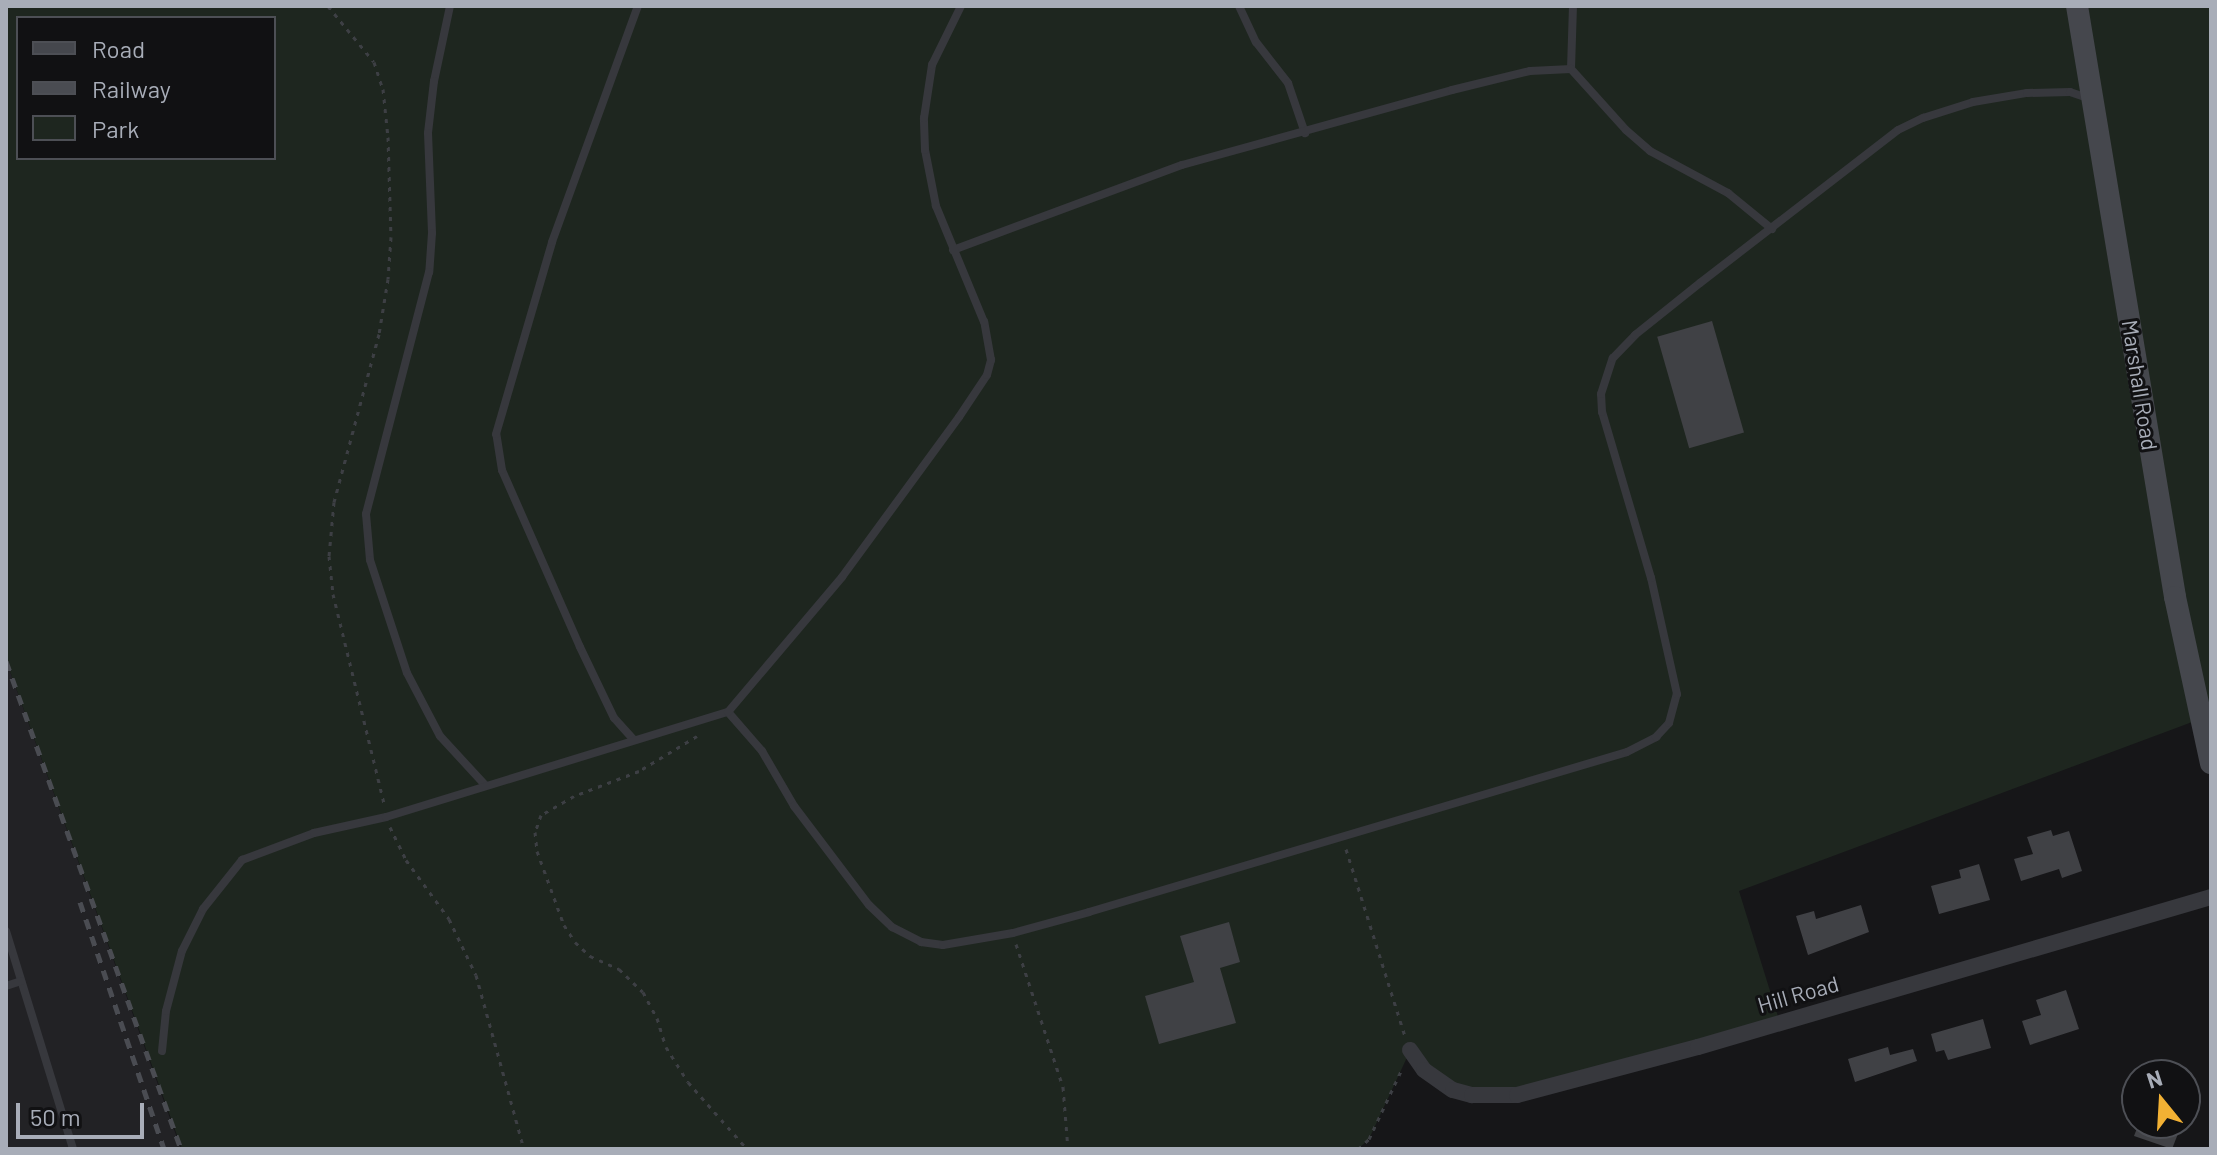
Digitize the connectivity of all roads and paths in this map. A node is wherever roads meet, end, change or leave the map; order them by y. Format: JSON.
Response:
{"nodes":[{"id":1,"x":328,"y":6,"type":"edge"},
{"id":2,"x":450,"y":6,"type":"edge"},
{"id":3,"x":638,"y":6,"type":"edge"},
{"id":4,"x":961,"y":6,"type":"edge"},
{"id":5,"x":1239,"y":6,"type":"edge"},
{"id":6,"x":1573,"y":6,"type":"edge"},
{"id":7,"x":2077,"y":6,"type":"edge"},
{"id":8,"x":1571,"y":69,"type":"junction"},
{"id":9,"x":2091,"y":99,"type":"junction"},
{"id":10,"x":1305,"y":133,"type":"junction"},
{"id":11,"x":1772,"y":229,"type":"junction"},
{"id":12,"x":953,"y":250,"type":"junction"},
{"id":13,"x":728,"y":712,"type":"junction"},
{"id":14,"x":704,"y":731,"type":"dead end"},
{"id":15,"x":633,"y":739,"type":"junction"},
{"id":16,"x":2211,"y":763,"type":"edge"},
{"id":17,"x":485,"y":785,"type":"junction"},
{"id":18,"x":386,"y":817,"type":"junction"},
{"id":19,"x":1343,"y":837,"type":"junction"},
{"id":20,"x":2211,"y":897,"type":"edge"},
{"id":21,"x":6,"y":931,"type":"edge"},
{"id":22,"x":1013,"y":933,"type":"junction"},
{"id":23,"x":21,"y":981,"type":"junction"},
{"id":24,"x":6,"y":986,"type":"edge"},
{"id":25,"x":1410,"y":1050,"type":"junction"},
{"id":26,"x":162,"y":1051,"type":"dead end"},
{"id":27,"x":73,"y":1149,"type":"edge"},
{"id":28,"x":524,"y":1149,"type":"edge"},
{"id":29,"x":747,"y":1149,"type":"edge"},
{"id":30,"x":1068,"y":1149,"type":"edge"},
{"id":31,"x":1358,"y":1149,"type":"edge"}],
"edges":[{"from":1,"to":18,"type":"path"},
{"from":2,"to":17,"type":"lane"},
{"from":3,"to":15,"type":"lane"},
{"from":4,"to":12,"type":"lane"},
{"from":5,"to":10,"type":"lane"},
{"from":6,"to":8,"type":"lane"},
{"from":7,"to":9,"type":"main road","name":"Marshall Road"},
{"from":8,"to":10,"type":"lane"},
{"from":8,"to":11,"type":"lane"},
{"from":9,"to":11,"type":"lane"},
{"from":9,"to":16,"type":"main road","name":"Marshall Road"},
{"from":10,"to":12,"type":"lane"},
{"from":11,"to":19,"type":"lane"},
{"from":12,"to":13,"type":"lane"},
{"from":13,"to":15,"type":"lane"},
{"from":13,"to":22,"type":"lane"},
{"from":14,"to":29,"type":"path"},
{"from":15,"to":17,"type":"lane"},
{"from":17,"to":18,"type":"lane"},
{"from":18,"to":26,"type":"lane"},
{"from":18,"to":28,"type":"path"},
{"from":19,"to":22,"type":"lane"},
{"from":19,"to":25,"type":"path"},
{"from":20,"to":25,"type":"street","name":"Hill Road"},
{"from":21,"to":23,"type":"lane"},
{"from":22,"to":30,"type":"path"},
{"from":23,"to":24,"type":"lane"},
{"from":23,"to":27,"type":"lane"},
{"from":25,"to":31,"type":"path"}]}
